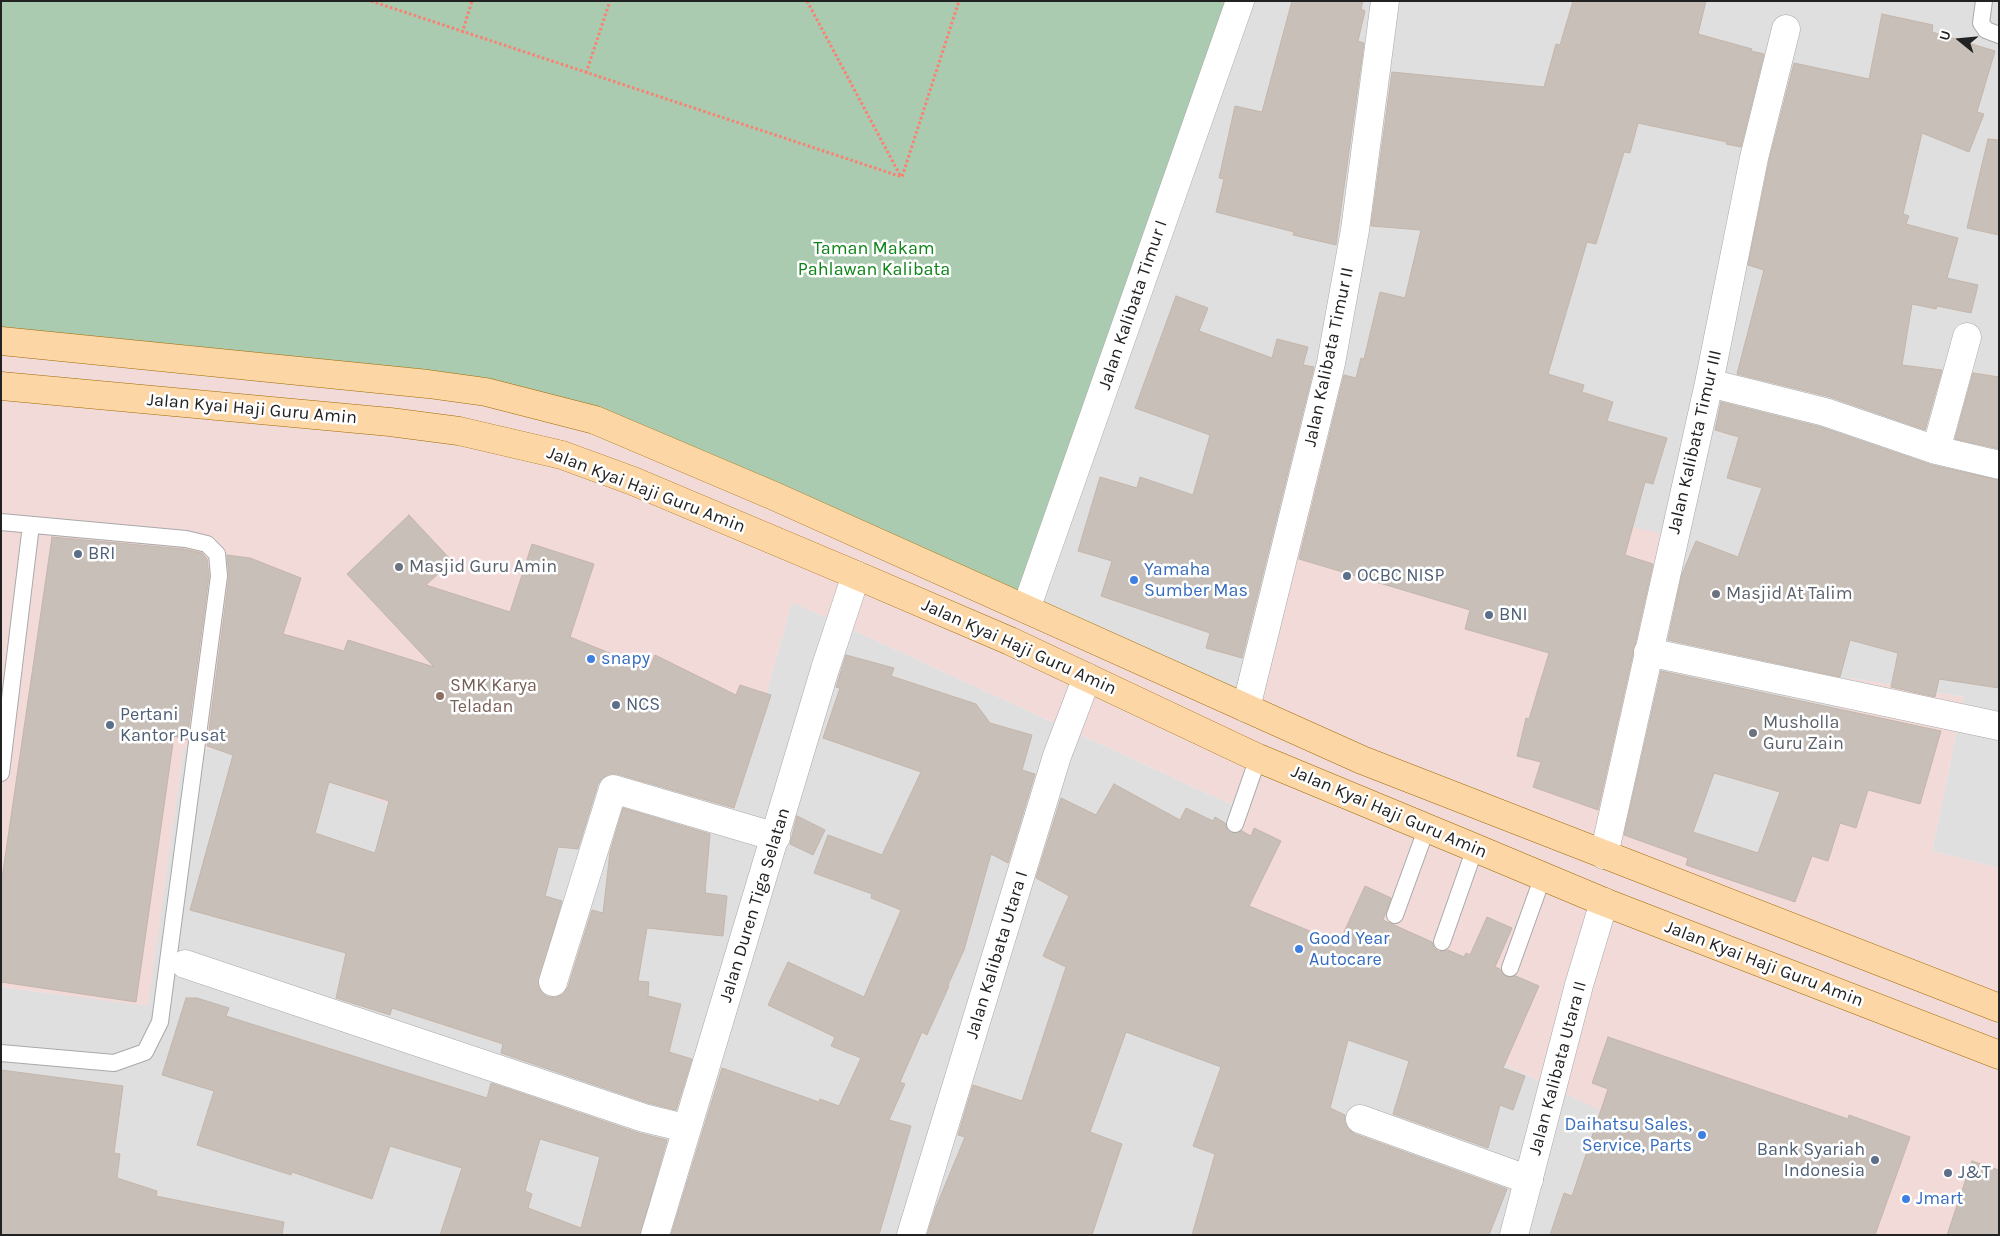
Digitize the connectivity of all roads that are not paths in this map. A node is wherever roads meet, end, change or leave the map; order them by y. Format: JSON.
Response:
{"nodes":[{"id":1,"x":1240,"y":1,"type":"edge"},
{"id":2,"x":1385,"y":1,"type":"edge"},
{"id":3,"x":1984,"y":1,"type":"edge"},
{"id":4,"x":1786,"y":29,"type":"dead end"},
{"id":5,"x":1999,"y":35,"type":"edge"},
{"id":6,"x":1967,"y":337,"type":"dead end"},
{"id":7,"x":1,"y":341,"type":"edge"},
{"id":8,"x":1710,"y":383,"type":"junction"},
{"id":9,"x":1,"y":386,"type":"edge"},
{"id":10,"x":1936,"y":450,"type":"junction"},
{"id":11,"x":1999,"y":465,"type":"edge"},
{"id":12,"x":1,"y":522,"type":"edge"},
{"id":13,"x":31,"y":525,"type":"junction"},
{"id":14,"x":856,"y":575,"type":"junction"},
{"id":15,"x":1026,"y":609,"type":"junction"},
{"id":16,"x":1648,"y":652,"type":"junction"},
{"id":17,"x":1084,"y":684,"type":"junction"},
{"id":18,"x":1246,"y":708,"type":"junction"},
{"id":19,"x":1999,"y":726,"type":"edge"},
{"id":20,"x":1255,"y":767,"type":"junction"},
{"id":21,"x":1,"y":773,"type":"edge"},
{"id":22,"x":1236,"y":820,"type":"dead end"},
{"id":23,"x":1424,"y":835,"type":"junction"},
{"id":24,"x":776,"y":838,"type":"junction"},
{"id":25,"x":1604,"y":855,"type":"junction"},
{"id":26,"x":1471,"y":859,"type":"junction"},
{"id":27,"x":1539,"y":886,"type":"junction"},
{"id":28,"x":1398,"y":908,"type":"dead end"},
{"id":29,"x":1601,"y":913,"type":"junction"},
{"id":30,"x":1444,"y":935,"type":"dead end"},
{"id":31,"x":1512,"y":961,"type":"dead end"},
{"id":32,"x":185,"y":964,"type":"dead end"},
{"id":33,"x":553,"y":982,"type":"dead end"},
{"id":34,"x":1999,"y":1008,"type":"edge"},
{"id":35,"x":1,"y":1053,"type":"edge"},
{"id":36,"x":1999,"y":1055,"type":"edge"},
{"id":37,"x":1360,"y":1119,"type":"dead end"},
{"id":38,"x":685,"y":1128,"type":"junction"},
{"id":39,"x":1529,"y":1180,"type":"junction"},
{"id":40,"x":655,"y":1235,"type":"edge"},
{"id":41,"x":911,"y":1235,"type":"edge"},
{"id":42,"x":1514,"y":1235,"type":"edge"}],
"edges":[{"from":1,"to":15,"type":"street","name":"Jalan Kalibata Timur I"},
{"from":2,"to":18,"type":"street","name":"Jalan Kalibata Timur II"},
{"from":3,"to":5,"type":"lane"},
{"from":4,"to":8,"type":"street","name":"Jalan Kalibata Timur III"},
{"from":6,"to":10,"type":"street"},
{"from":7,"to":15,"type":"main road"},
{"from":8,"to":10,"type":"street"},
{"from":8,"to":16,"type":"street","name":"Jalan Kalibata Timur III"},
{"from":9,"to":14,"type":"main road","name":"Jalan Kyai Haji Guru Amin"},
{"from":10,"to":11,"type":"street"},
{"from":12,"to":13,"type":"lane"},
{"from":13,"to":21,"type":"lane"},
{"from":13,"to":35,"type":"lane"},
{"from":14,"to":17,"type":"main road","name":"Jalan Kyai Haji Guru Amin"},
{"from":14,"to":24,"type":"street","name":"Jalan Duren Tiga Selatan"},
{"from":15,"to":18,"type":"main road"},
{"from":16,"to":19,"type":"street"},
{"from":16,"to":25,"type":"street","name":"Jalan Kalibata Timur III"},
{"from":17,"to":20,"type":"main road","name":"Jalan Kyai Haji Guru Amin"},
{"from":17,"to":41,"type":"street","name":"Jalan Kalibata Utara I"},
{"from":18,"to":25,"type":"main road"},
{"from":20,"to":22,"type":"lane"},
{"from":20,"to":23,"type":"main road","name":"Jalan Kyai Haji Guru Amin"},
{"from":23,"to":26,"type":"main road","name":"Jalan Kyai Haji Guru Amin"},
{"from":23,"to":28,"type":"lane"},
{"from":24,"to":33,"type":"street"},
{"from":24,"to":38,"type":"street","name":"Jalan Duren Tiga Selatan"},
{"from":25,"to":34,"type":"main road"},
{"from":26,"to":27,"type":"main road","name":"Jalan Kyai Haji Guru Amin"},
{"from":26,"to":30,"type":"lane"},
{"from":27,"to":29,"type":"main road","name":"Jalan Kyai Haji Guru Amin"},
{"from":27,"to":31,"type":"lane"},
{"from":29,"to":36,"type":"main road","name":"Jalan Kyai Haji Guru Amin"},
{"from":29,"to":39,"type":"street","name":"Jalan Kalibata Utara II"},
{"from":32,"to":38,"type":"street"},
{"from":37,"to":39,"type":"street"},
{"from":38,"to":40,"type":"street","name":"Jalan Duren Tiga Selatan"},
{"from":39,"to":42,"type":"street","name":"Jalan Kalibata Utara II"}]}
